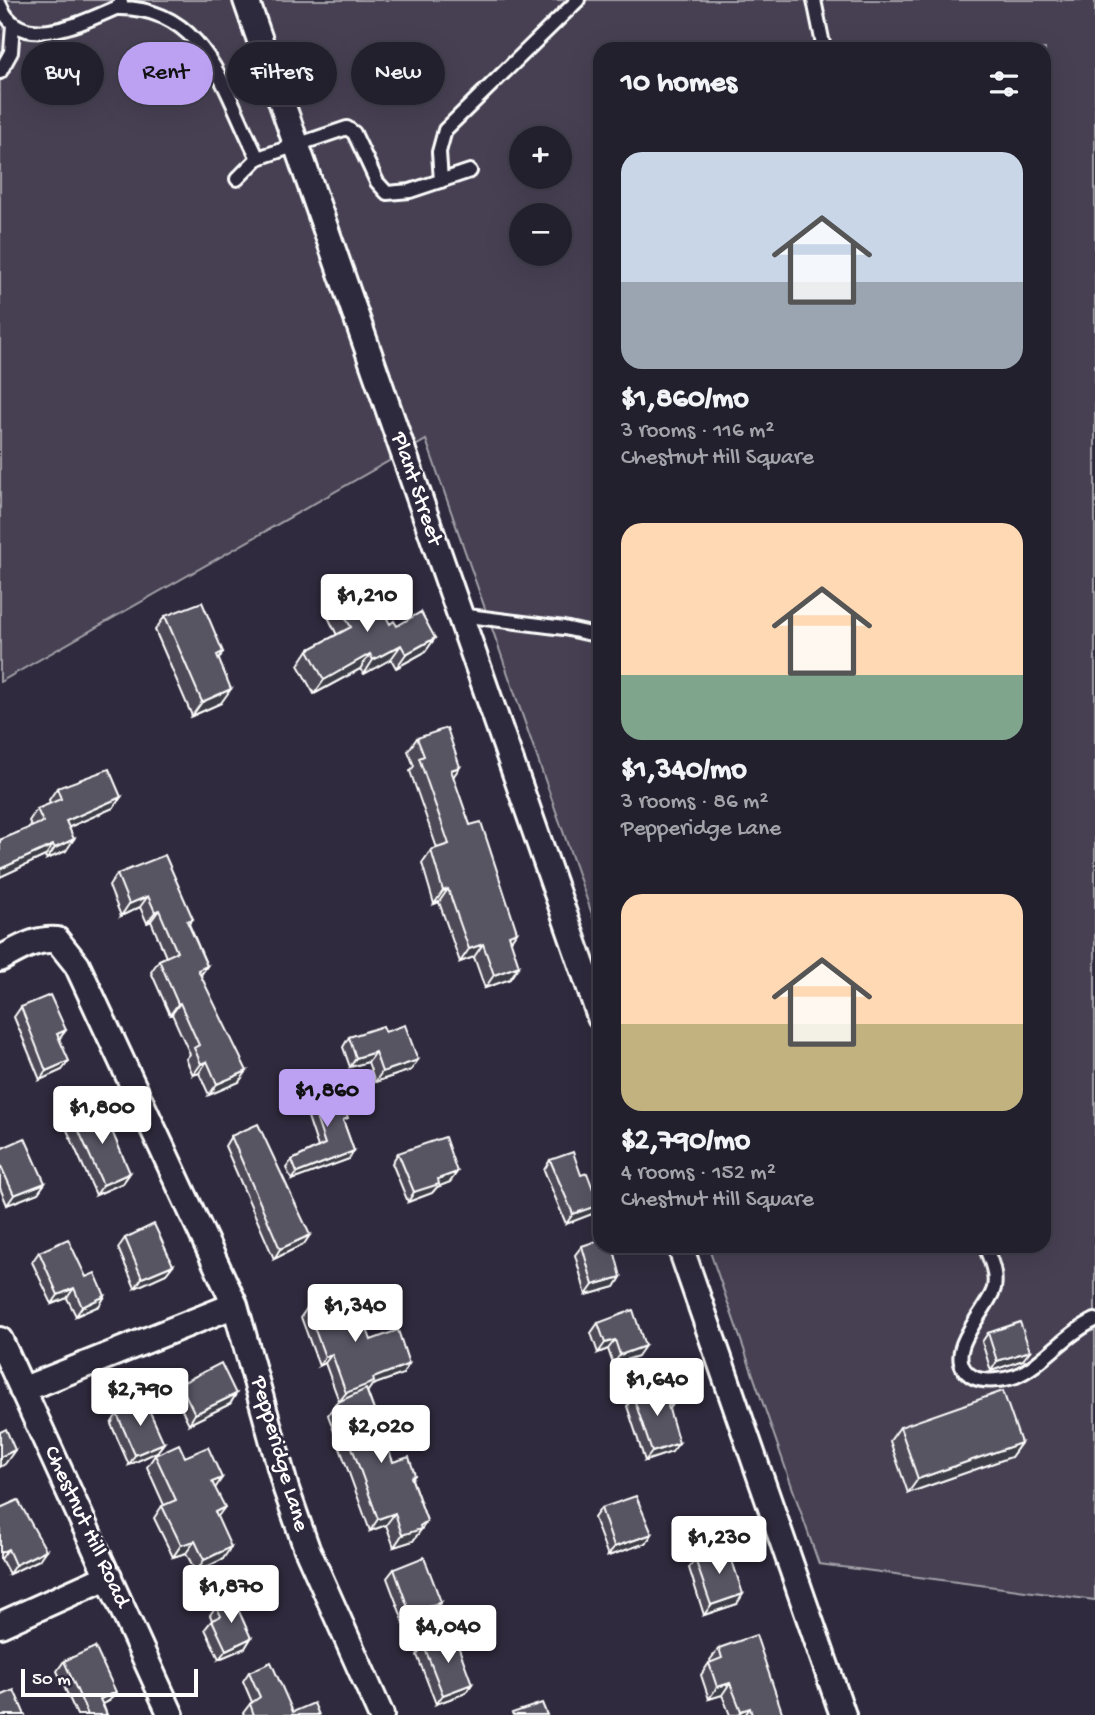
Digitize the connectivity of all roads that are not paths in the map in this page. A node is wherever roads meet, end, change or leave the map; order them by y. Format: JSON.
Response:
{"nodes":[{"id":1,"x":246,"y":0,"type":"edge"},
{"id":2,"x":578,"y":0,"type":"edge"},
{"id":3,"x":814,"y":0,"type":"edge"},
{"id":4,"x":120,"y":4,"type":"edge"},
{"id":5,"x":0,"y":5,"type":"edge"},
{"id":6,"x":13,"y":24,"type":"junction"},
{"id":7,"x":823,"y":42,"type":"edge"},
{"id":8,"x":0,"y":72,"type":"edge"},
{"id":9,"x":297,"y":145,"type":"junction"},
{"id":10,"x":258,"y":158,"type":"junction"},
{"id":11,"x":470,"y":171,"type":"dead end"},
{"id":12,"x":237,"y":179,"type":"dead end"},
{"id":13,"x":441,"y":181,"type":"junction"},
{"id":14,"x":460,"y":615,"type":"junction"},
{"id":15,"x":593,"y":634,"type":"edge"},
{"id":16,"x":0,"y":959,"type":"edge"},
{"id":17,"x":593,"y":997,"type":"edge"},
{"id":18,"x":682,"y":1253,"type":"edge"},
{"id":19,"x":987,"y":1253,"type":"edge"},
{"id":20,"x":235,"y":1305,"type":"junction"},
{"id":21,"x":1095,"y":1320,"type":"edge"},
{"id":22,"x":0,"y":1340,"type":"edge"},
{"id":23,"x":22,"y":1390,"type":"junction"},
{"id":24,"x":109,"y":1576,"type":"junction"},
{"id":25,"x":0,"y":1625,"type":"edge"},
{"id":26,"x":171,"y":1715,"type":"edge"},
{"id":27,"x":381,"y":1715,"type":"edge"},
{"id":28,"x":843,"y":1715,"type":"edge"}],
"edges":[{"from":1,"to":9,"type":"street","name":"Plant Street"},
{"from":2,"to":13,"type":"lane"},
{"from":3,"to":7,"type":"lane"},
{"from":4,"to":6,"type":"lane"},
{"from":4,"to":10,"type":"lane"},
{"from":5,"to":6,"type":"lane"},
{"from":6,"to":8,"type":"lane"},
{"from":9,"to":10,"type":"lane"},
{"from":9,"to":13,"type":"lane"},
{"from":9,"to":14,"type":"street","name":"Plant Street"},
{"from":10,"to":12,"type":"lane"},
{"from":11,"to":13,"type":"lane"},
{"from":14,"to":15,"type":"lane"},
{"from":14,"to":17,"type":"street","name":"Plant Street"},
{"from":16,"to":20,"type":"street","name":"Pepperidge Lane"},
{"from":18,"to":28,"type":"street"},
{"from":19,"to":21,"type":"lane"},
{"from":20,"to":23,"type":"street"},
{"from":20,"to":27,"type":"street","name":"Pepperidge Lane"},
{"from":22,"to":23,"type":"street","name":"Chestnut Hill Road"},
{"from":23,"to":24,"type":"street","name":"Chestnut Hill Road"},
{"from":24,"to":25,"type":"street"},
{"from":24,"to":26,"type":"street","name":"Chestnut Hill Road"}]}
